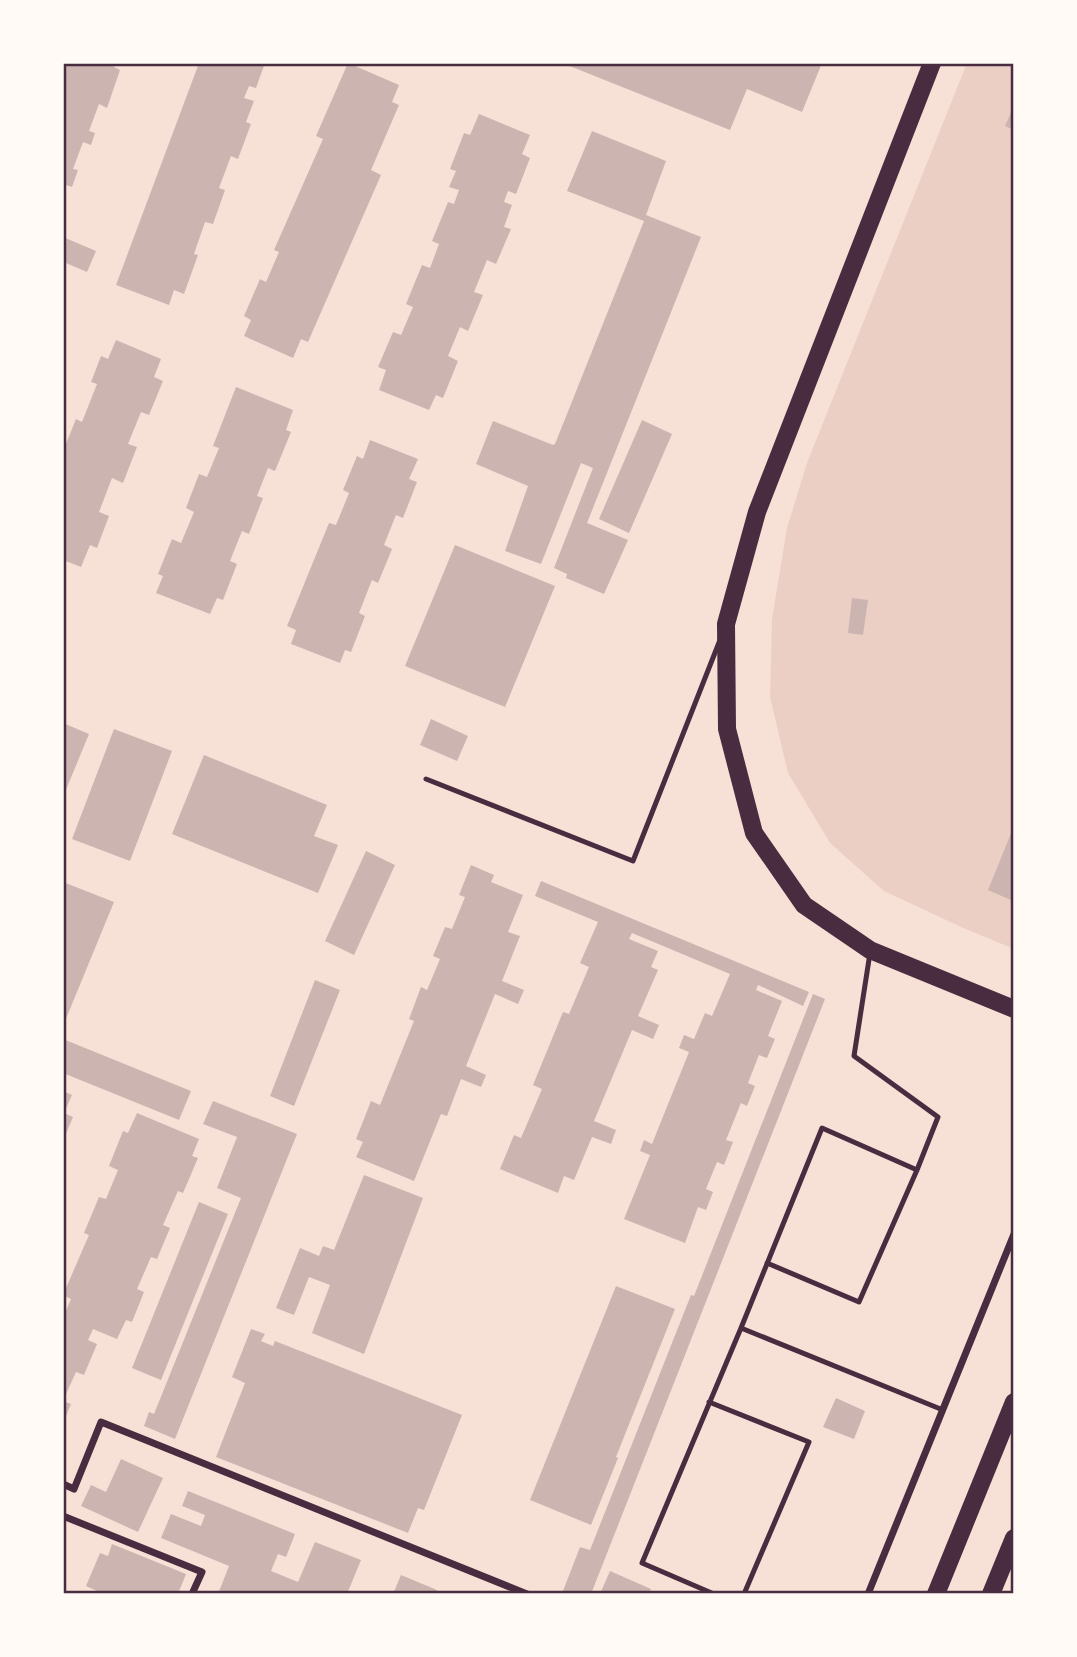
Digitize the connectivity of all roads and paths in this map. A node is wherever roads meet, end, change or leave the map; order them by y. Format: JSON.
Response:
{"nodes":[{"id":1,"x":932,"y":63,"type":"edge"},
{"id":2,"x":726,"y":624,"type":"junction"},
{"id":3,"x":426,"y":779,"type":"dead end"},
{"id":4,"x":870,"y":950,"type":"junction"},
{"id":5,"x":1014,"y":1009,"type":"edge"},
{"id":6,"x":917,"y":1170,"type":"junction"},
{"id":7,"x":1014,"y":1234,"type":"edge"},
{"id":8,"x":767,"y":1262,"type":"junction"},
{"id":9,"x":741,"y":1328,"type":"junction"},
{"id":10,"x":709,"y":1402,"type":"junction"},
{"id":11,"x":1014,"y":1402,"type":"edge"},
{"id":12,"x":943,"y":1410,"type":"junction"},
{"id":13,"x":63,"y":1484,"type":"edge"},
{"id":14,"x":63,"y":1516,"type":"edge"},
{"id":15,"x":1014,"y":1538,"type":"edge"},
{"id":16,"x":192,"y":1594,"type":"edge"},
{"id":17,"x":527,"y":1594,"type":"edge"},
{"id":18,"x":714,"y":1594,"type":"edge"},
{"id":19,"x":744,"y":1594,"type":"edge"},
{"id":20,"x":868,"y":1594,"type":"edge"},
{"id":21,"x":936,"y":1594,"type":"edge"},
{"id":22,"x":991,"y":1594,"type":"edge"}],
"edges":[{"from":1,"to":2,"type":"main road"},
{"from":2,"to":3,"type":"lane"},
{"from":2,"to":4,"type":"main road"},
{"from":4,"to":5,"type":"main road"},
{"from":4,"to":6,"type":"lane"},
{"from":6,"to":8,"type":"lane"},
{"from":6,"to":8,"type":"lane"},
{"from":7,"to":12,"type":"street"},
{"from":8,"to":9,"type":"lane"},
{"from":9,"to":10,"type":"lane"},
{"from":9,"to":12,"type":"lane"},
{"from":10,"to":18,"type":"lane"},
{"from":10,"to":19,"type":"lane"},
{"from":11,"to":21,"type":"main road"},
{"from":12,"to":20,"type":"street"},
{"from":13,"to":17,"type":"street"},
{"from":14,"to":16,"type":"street"},
{"from":15,"to":22,"type":"main road"}]}
